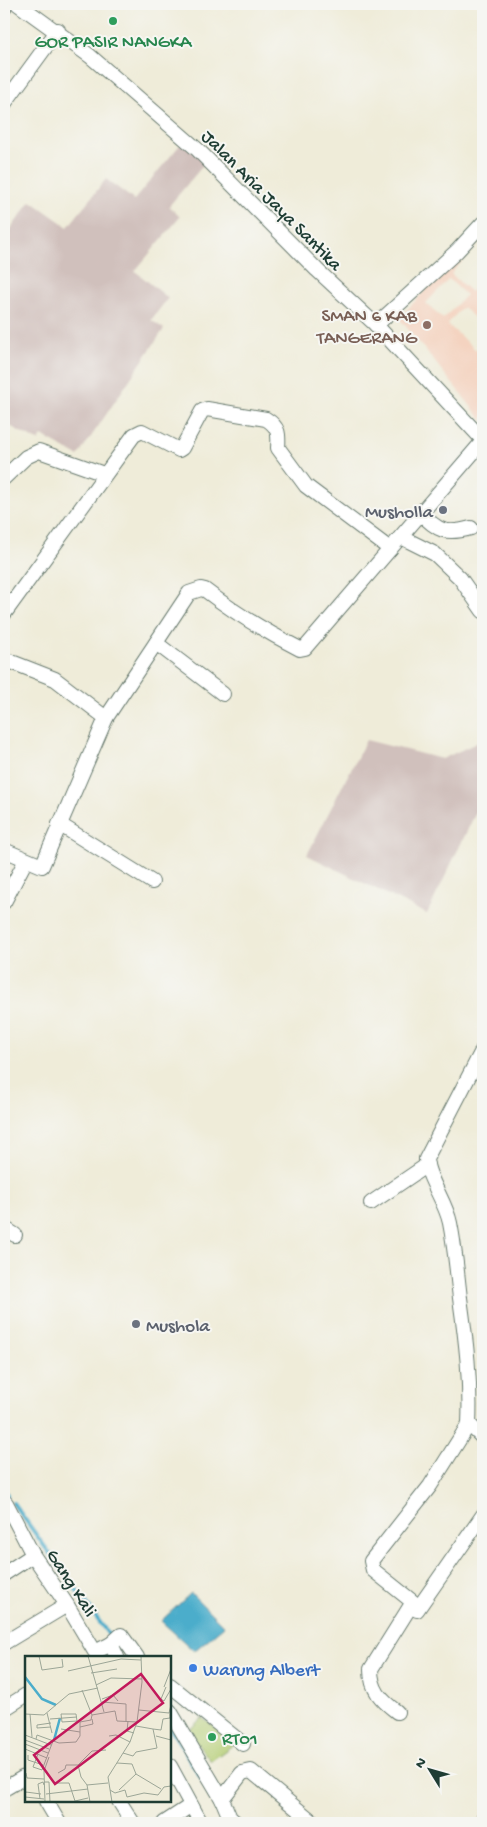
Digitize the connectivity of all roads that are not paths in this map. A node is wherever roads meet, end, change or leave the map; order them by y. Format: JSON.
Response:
{"nodes":[{"id":1,"x":5,"y":4,"type":"edge"},
{"id":2,"x":18,"y":4,"type":"edge"},
{"id":3,"x":4,"y":8,"type":"edge"},
{"id":4,"x":58,"y":30,"type":"junction"},
{"id":5,"x":4,"y":104,"type":"edge"},
{"id":6,"x":483,"y":222,"type":"edge"},
{"id":7,"x":376,"y":325,"type":"junction"},
{"id":8,"x":483,"y":440,"type":"edge"},
{"id":9,"x":104,"y":474,"type":"junction"},
{"id":10,"x":4,"y":478,"type":"edge"},
{"id":11,"x":420,"y":513,"type":"junction"},
{"id":12,"x":471,"y":528,"type":"dead end"},
{"id":13,"x":401,"y":537,"type":"junction"},
{"id":14,"x":390,"y":549,"type":"junction"},
{"id":15,"x":483,"y":610,"type":"edge"},
{"id":16,"x":4,"y":614,"type":"edge"},
{"id":17,"x":156,"y":643,"type":"junction"},
{"id":18,"x":4,"y":659,"type":"edge"},
{"id":19,"x":223,"y":694,"type":"dead end"},
{"id":20,"x":106,"y":718,"type":"junction"},
{"id":21,"x":59,"y":824,"type":"junction"},
{"id":22,"x":4,"y":850,"type":"edge"},
{"id":23,"x":26,"y":860,"type":"junction"},
{"id":24,"x":152,"y":882,"type":"dead end"},
{"id":25,"x":4,"y":902,"type":"edge"},
{"id":26,"x":483,"y":1049,"type":"edge"},
{"id":27,"x":426,"y":1165,"type":"junction"},
{"id":28,"x":371,"y":1203,"type":"dead end"},
{"id":29,"x":470,"y":1424,"type":"junction"},
{"id":30,"x":483,"y":1438,"type":"edge"},
{"id":31,"x":5,"y":1504,"type":"edge"},
{"id":32,"x":483,"y":1515,"type":"edge"},
{"id":33,"x":33,"y":1556,"type":"junction"},
{"id":34,"x":4,"y":1574,"type":"edge"},
{"id":35,"x":67,"y":1605,"type":"junction"},
{"id":36,"x":417,"y":1610,"type":"dead end"},
{"id":37,"x":116,"y":1639,"type":"junction"},
{"id":38,"x":4,"y":1643,"type":"edge"},
{"id":39,"x":91,"y":1655,"type":"edge"},
{"id":40,"x":117,"y":1656,"type":"edge"},
{"id":41,"x":135,"y":1656,"type":"edge"},
{"id":42,"x":171,"y":1686,"type":"edge"},
{"id":43,"x":25,"y":1696,"type":"edge"},
{"id":44,"x":4,"y":1709,"type":"edge"},
{"id":45,"x":397,"y":1712,"type":"dead end"},
{"id":46,"x":171,"y":1713,"type":"edge"},
{"id":47,"x":243,"y":1744,"type":"dead end"},
{"id":48,"x":171,"y":1768,"type":"edge"},
{"id":49,"x":25,"y":1777,"type":"edge"},
{"id":50,"x":4,"y":1788,"type":"edge"},
{"id":51,"x":222,"y":1799,"type":"junction"},
{"id":52,"x":47,"y":1802,"type":"edge"},
{"id":53,"x":120,"y":1802,"type":"edge"},
{"id":54,"x":190,"y":1806,"type":"junction"},
{"id":55,"x":59,"y":1823,"type":"edge"},
{"id":56,"x":134,"y":1823,"type":"edge"},
{"id":57,"x":164,"y":1823,"type":"edge"},
{"id":58,"x":201,"y":1823,"type":"edge"},
{"id":59,"x":236,"y":1823,"type":"edge"},
{"id":60,"x":314,"y":1823,"type":"edge"}],
"edges":[{"from":1,"to":3,"type":"street"},
{"from":2,"to":4,"type":"street","name":"Jalan Aria Jaya Santika"},
{"from":4,"to":5,"type":"street"},
{"from":4,"to":7,"type":"street","name":"Jalan Aria Jaya Santika"},
{"from":6,"to":7,"type":"street"},
{"from":7,"to":8,"type":"street","name":"Jalan Aria Jaya Santika"},
{"from":8,"to":11,"type":"street"},
{"from":9,"to":10,"type":"street"},
{"from":9,"to":14,"type":"street"},
{"from":9,"to":16,"type":"street"},
{"from":11,"to":12,"type":"street"},
{"from":11,"to":13,"type":"street"},
{"from":13,"to":14,"type":"street"},
{"from":13,"to":15,"type":"street"},
{"from":14,"to":17,"type":"street"},
{"from":17,"to":19,"type":"street"},
{"from":17,"to":20,"type":"street"},
{"from":18,"to":20,"type":"street"},
{"from":20,"to":21,"type":"street"},
{"from":21,"to":23,"type":"street"},
{"from":21,"to":24,"type":"street"},
{"from":22,"to":23,"type":"street"},
{"from":23,"to":25,"type":"street"},
{"from":26,"to":27,"type":"street"},
{"from":27,"to":28,"type":"street"},
{"from":27,"to":29,"type":"street"},
{"from":29,"to":30,"type":"street"},
{"from":29,"to":45,"type":"street"},
{"from":31,"to":33,"type":"street","name":"Gang Kali"},
{"from":32,"to":36,"type":"street"},
{"from":33,"to":34,"type":"street"},
{"from":33,"to":35,"type":"street","name":"Gang Kali"},
{"from":35,"to":38,"type":"street"},
{"from":35,"to":39,"type":"street","name":"Gang Kali"},
{"from":37,"to":39,"type":"street","name":"Gang Kali"},
{"from":37,"to":40,"type":"street"},
{"from":37,"to":41,"type":"street"},
{"from":42,"to":47,"type":"street"},
{"from":43,"to":44,"type":"street"},
{"from":46,"to":51,"type":"street"},
{"from":48,"to":54,"type":"street"},
{"from":49,"to":50,"type":"street"},
{"from":51,"to":59,"type":"street"},
{"from":51,"to":60,"type":"street"},
{"from":52,"to":55,"type":"street"},
{"from":53,"to":56,"type":"street"},
{"from":54,"to":57,"type":"street"},
{"from":54,"to":58,"type":"street"}]}
